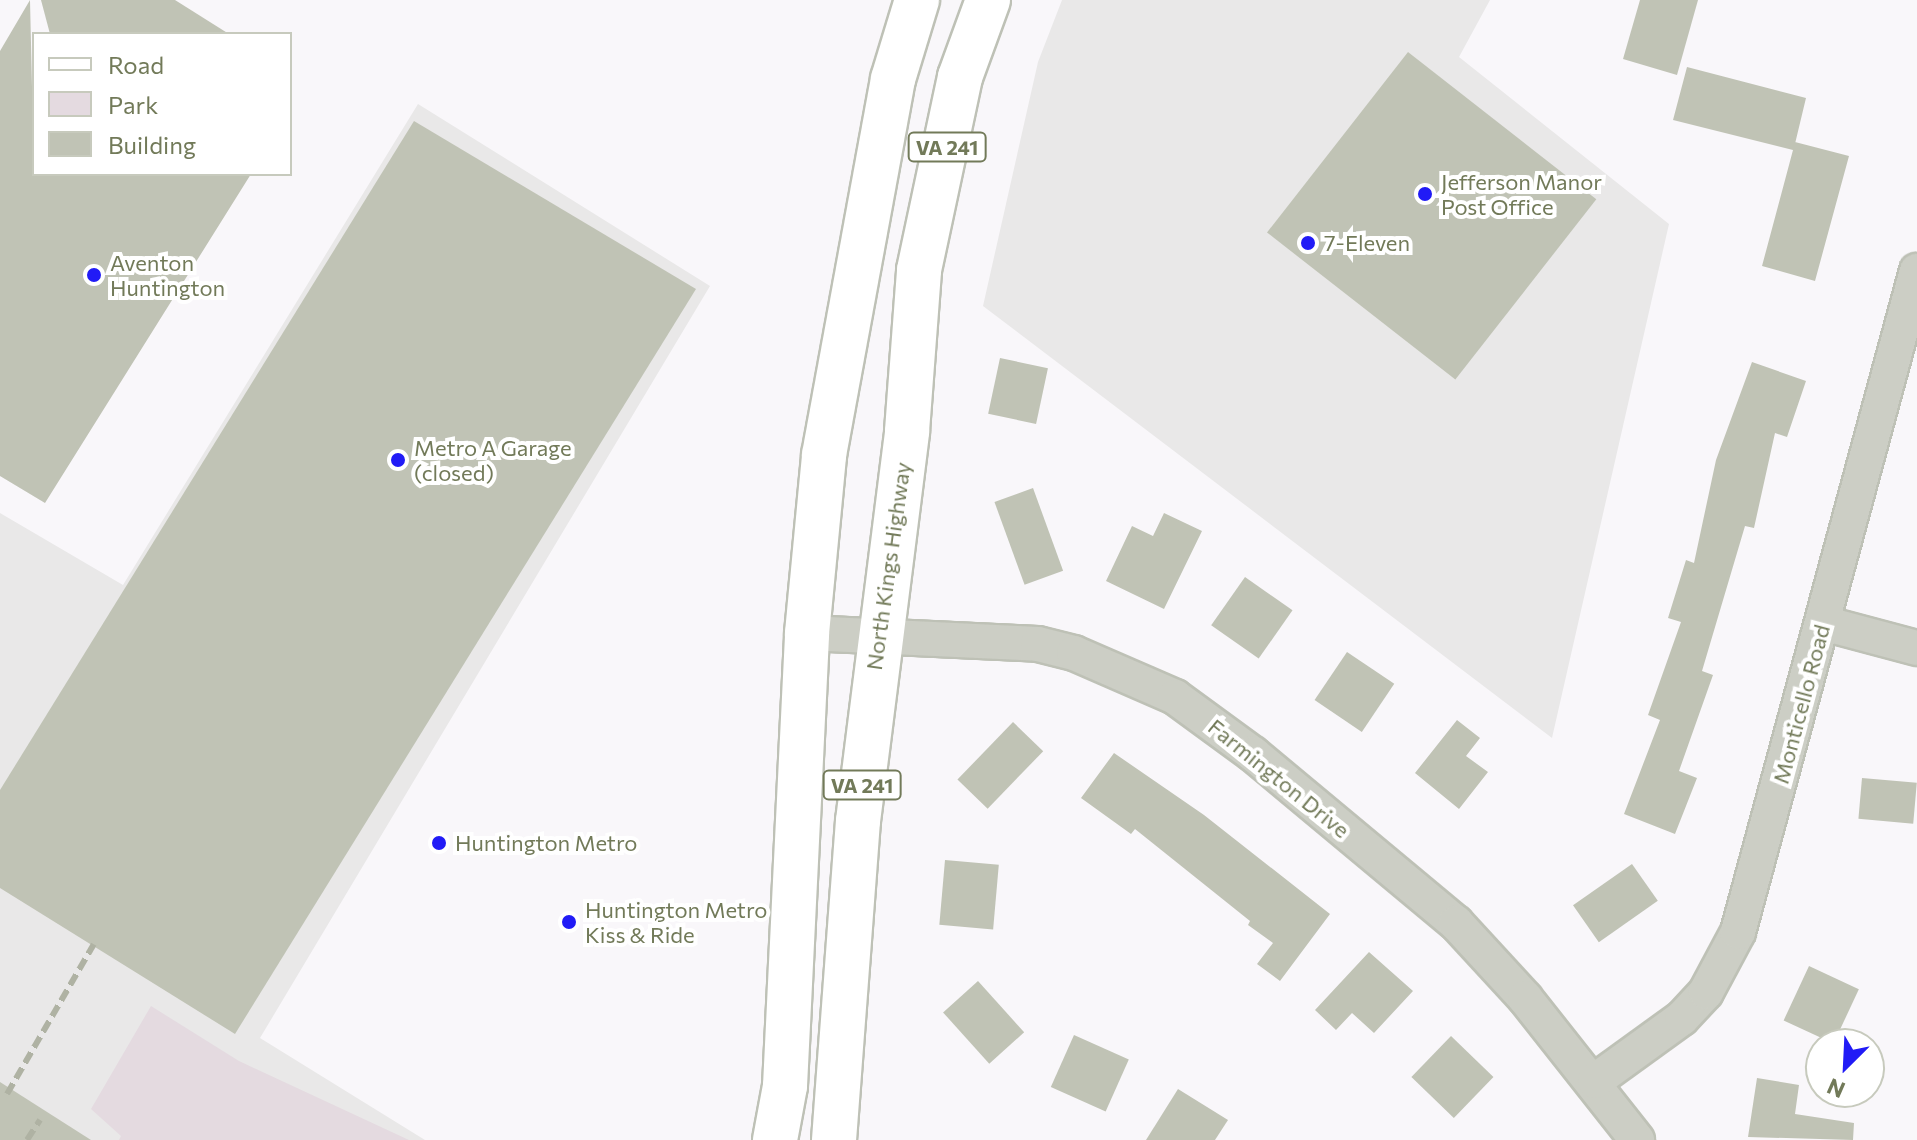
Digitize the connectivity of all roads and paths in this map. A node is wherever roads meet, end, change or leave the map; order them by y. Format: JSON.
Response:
{"nodes":[{"id":1,"x":917,"y":0,"type":"edge"},
{"id":2,"x":988,"y":0,"type":"edge"},
{"id":3,"x":1917,"y":271,"type":"edge"},
{"id":4,"x":1823,"y":623,"type":"junction"},
{"id":5,"x":807,"y":633,"type":"junction"},
{"id":6,"x":877,"y":635,"type":"junction"},
{"id":7,"x":1917,"y":648,"type":"edge"},
{"id":8,"x":1595,"y":1081,"type":"junction"},
{"id":9,"x":778,"y":1139,"type":"edge"},
{"id":10,"x":834,"y":1140,"type":"edge"},
{"id":11,"x":1637,"y":1140,"type":"edge"}],
"edges":[{"from":1,"to":5,"type":"main road","number":"VA 241"},
{"from":2,"to":6,"type":"main road","name":"North Kings Highway","number":"VA 241"},
{"from":3,"to":4,"type":"street","name":"Monticello Road"},
{"from":4,"to":7,"type":"street"},
{"from":4,"to":8,"type":"street","name":"Monticello Road"},
{"from":5,"to":6,"type":"street","name":"Farmington Drive"},
{"from":5,"to":9,"type":"main road","number":"VA 241"},
{"from":6,"to":8,"type":"street","name":"Farmington Drive"},
{"from":6,"to":10,"type":"main road","name":"North Kings Highway","number":"VA 241"},
{"from":8,"to":11,"type":"street","name":"Farmington Drive"}]}
